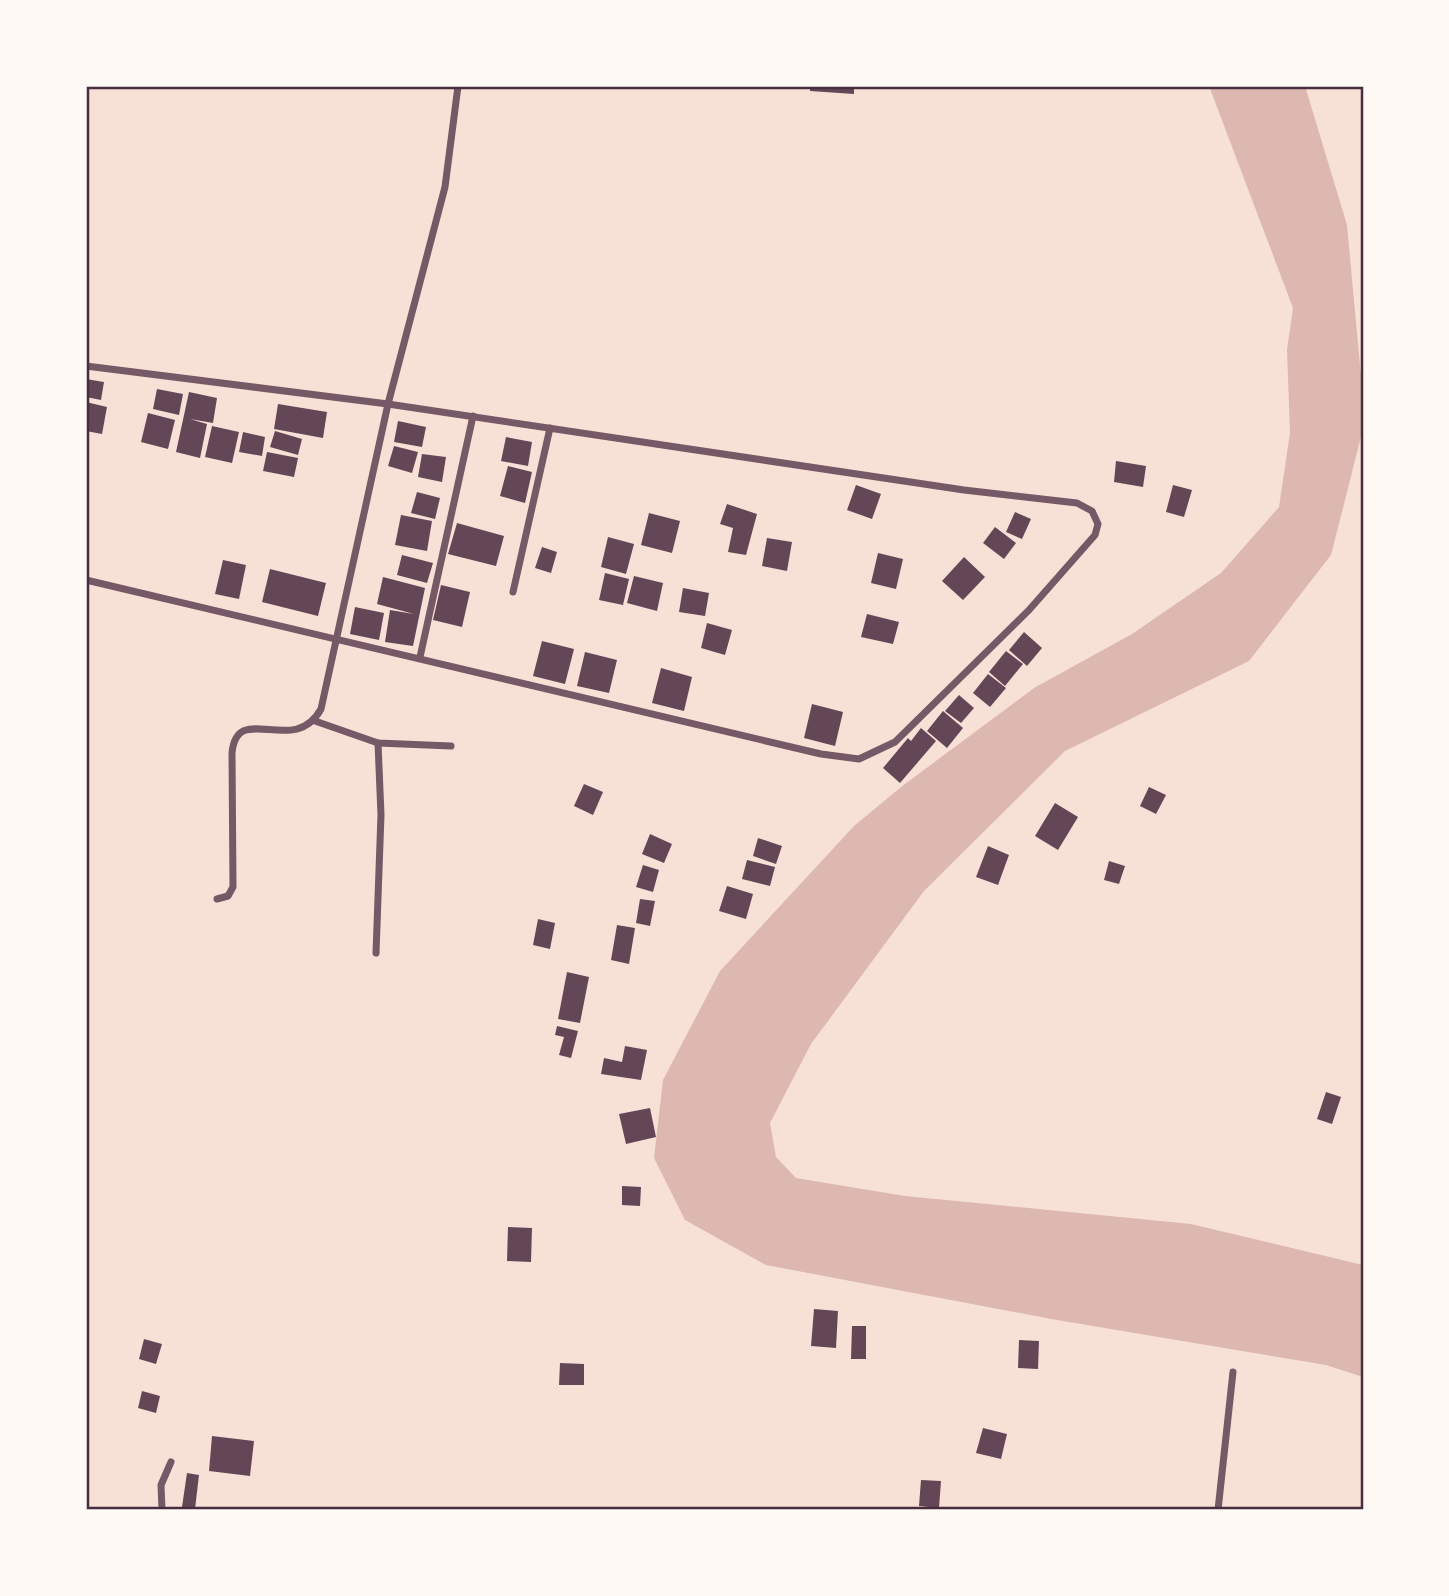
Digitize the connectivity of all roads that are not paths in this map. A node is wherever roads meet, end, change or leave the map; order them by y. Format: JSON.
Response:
{"nodes":[{"id":1,"x":458,"y":86,"type":"edge"},
{"id":2,"x":86,"y":366,"type":"edge"},
{"id":3,"x":388,"y":404,"type":"junction"},
{"id":4,"x":473,"y":416,"type":"junction"},
{"id":5,"x":550,"y":428,"type":"junction"},
{"id":6,"x":86,"y":580,"type":"edge"},
{"id":7,"x":513,"y":592,"type":"dead end"},
{"id":8,"x":338,"y":637,"type":"junction"},
{"id":9,"x":420,"y":657,"type":"junction"},
{"id":10,"x":315,"y":721,"type":"junction"},
{"id":11,"x":377,"y":743,"type":"junction"},
{"id":12,"x":451,"y":746,"type":"dead end"},
{"id":13,"x":217,"y":899,"type":"dead end"},
{"id":14,"x":376,"y":953,"type":"dead end"},
{"id":15,"x":1233,"y":1372,"type":"dead end"},
{"id":16,"x":171,"y":1462,"type":"dead end"},
{"id":17,"x":162,"y":1510,"type":"edge"},
{"id":18,"x":1218,"y":1510,"type":"edge"}],
"edges":[{"from":1,"to":3,"type":"street"},
{"from":2,"to":3,"type":"street"},
{"from":3,"to":4,"type":"street"},
{"from":3,"to":8,"type":"street"},
{"from":4,"to":5,"type":"street"},
{"from":4,"to":9,"type":"street"},
{"from":5,"to":7,"type":"street"},
{"from":5,"to":9,"type":"street"},
{"from":6,"to":8,"type":"street"},
{"from":8,"to":9,"type":"street"},
{"from":8,"to":10,"type":"street"},
{"from":10,"to":11,"type":"street"},
{"from":10,"to":13,"type":"street"},
{"from":11,"to":12,"type":"street"},
{"from":11,"to":14,"type":"street"},
{"from":15,"to":18,"type":"street"},
{"from":16,"to":17,"type":"street"}]}
